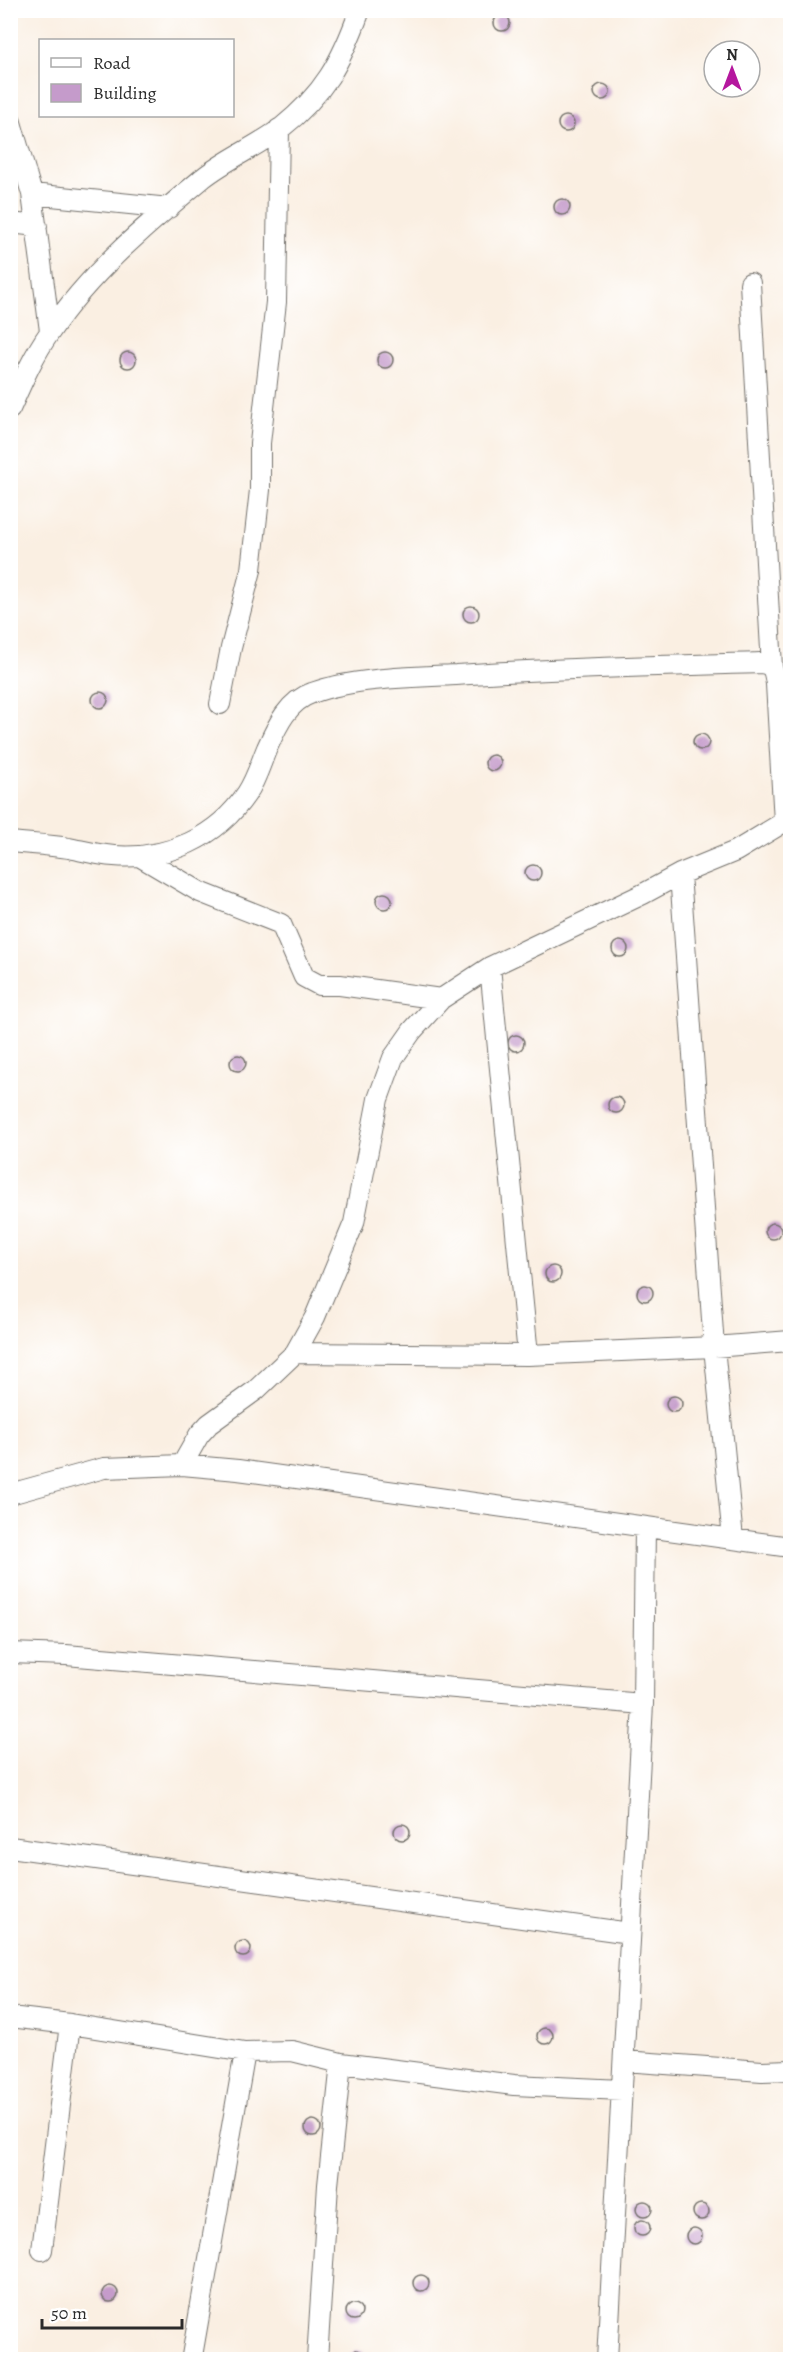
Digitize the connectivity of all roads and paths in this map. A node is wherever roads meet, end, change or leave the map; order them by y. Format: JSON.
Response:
{"nodes":[{"id":1,"x":360,"y":10,"type":"edge"},
{"id":2,"x":10,"y":119,"type":"edge"},
{"id":3,"x":279,"y":129,"type":"junction"},
{"id":4,"x":32,"y":194,"type":"junction"},
{"id":5,"x":169,"y":208,"type":"junction"},
{"id":6,"x":10,"y":223,"type":"edge"},
{"id":7,"x":37,"y":226,"type":"junction"},
{"id":8,"x":750,"y":283,"type":"dead end"},
{"id":9,"x":50,"y":331,"type":"junction"},
{"id":10,"x":11,"y":406,"type":"edge"},
{"id":11,"x":772,"y":667,"type":"junction"},
{"id":12,"x":220,"y":704,"type":"dead end"},
{"id":13,"x":787,"y":818,"type":"edge"},
{"id":14,"x":10,"y":842,"type":"edge"},
{"id":15,"x":139,"y":856,"type":"junction"},
{"id":16,"x":680,"y":874,"type":"junction"},
{"id":17,"x":490,"y":967,"type":"junction"},
{"id":18,"x":441,"y":999,"type":"junction"},
{"id":19,"x":790,"y":1341,"type":"edge"},
{"id":20,"x":714,"y":1347,"type":"junction"},
{"id":21,"x":295,"y":1353,"type":"junction"},
{"id":22,"x":528,"y":1355,"type":"junction"},
{"id":23,"x":182,"y":1465,"type":"junction"},
{"id":24,"x":10,"y":1494,"type":"edge"},
{"id":25,"x":645,"y":1527,"type":"junction"},
{"id":26,"x":732,"y":1539,"type":"junction"},
{"id":27,"x":790,"y":1547,"type":"edge"},
{"id":28,"x":10,"y":1653,"type":"edge"},
{"id":29,"x":644,"y":1704,"type":"junction"},
{"id":30,"x":10,"y":1847,"type":"edge"},
{"id":31,"x":630,"y":1933,"type":"junction"},
{"id":32,"x":10,"y":2017,"type":"edge"},
{"id":33,"x":70,"y":2024,"type":"junction"},
{"id":34,"x":245,"y":2052,"type":"junction"},
{"id":35,"x":624,"y":2061,"type":"junction"},
{"id":36,"x":341,"y":2063,"type":"junction"},
{"id":37,"x":790,"y":2070,"type":"edge"},
{"id":38,"x":622,"y":2090,"type":"junction"},
{"id":39,"x":42,"y":2250,"type":"dead end"},
{"id":40,"x":192,"y":2356,"type":"dead end"},
{"id":41,"x":317,"y":2360,"type":"edge"},
{"id":42,"x":607,"y":2360,"type":"edge"}],
"edges":[{"from":1,"to":3,"type":"street"},
{"from":2,"to":4,"type":"street"},
{"from":3,"to":5,"type":"street"},
{"from":3,"to":12,"type":"street"},
{"from":4,"to":5,"type":"street"},
{"from":4,"to":7,"type":"street"},
{"from":5,"to":9,"type":"street"},
{"from":6,"to":7,"type":"street"},
{"from":7,"to":9,"type":"street"},
{"from":8,"to":11,"type":"street"},
{"from":9,"to":10,"type":"street"},
{"from":11,"to":13,"type":"street"},
{"from":11,"to":15,"type":"street"},
{"from":13,"to":16,"type":"street"},
{"from":14,"to":15,"type":"street"},
{"from":15,"to":18,"type":"street"},
{"from":16,"to":17,"type":"street"},
{"from":16,"to":20,"type":"street"},
{"from":17,"to":18,"type":"street"},
{"from":17,"to":22,"type":"street"},
{"from":18,"to":21,"type":"street"},
{"from":19,"to":20,"type":"street"},
{"from":20,"to":22,"type":"street"},
{"from":20,"to":26,"type":"street"},
{"from":21,"to":22,"type":"street"},
{"from":21,"to":23,"type":"street"},
{"from":23,"to":24,"type":"street"},
{"from":23,"to":25,"type":"street"},
{"from":25,"to":26,"type":"street"},
{"from":25,"to":29,"type":"street"},
{"from":26,"to":27,"type":"street"},
{"from":28,"to":29,"type":"street"},
{"from":29,"to":31,"type":"street"},
{"from":30,"to":31,"type":"street"},
{"from":31,"to":35,"type":"street"},
{"from":32,"to":33,"type":"street"},
{"from":33,"to":34,"type":"street"},
{"from":33,"to":39,"type":"street"},
{"from":34,"to":36,"type":"street"},
{"from":34,"to":40,"type":"street"},
{"from":35,"to":37,"type":"street"},
{"from":35,"to":38,"type":"street"},
{"from":36,"to":38,"type":"street"},
{"from":36,"to":41,"type":"street"},
{"from":38,"to":42,"type":"street"}]}
